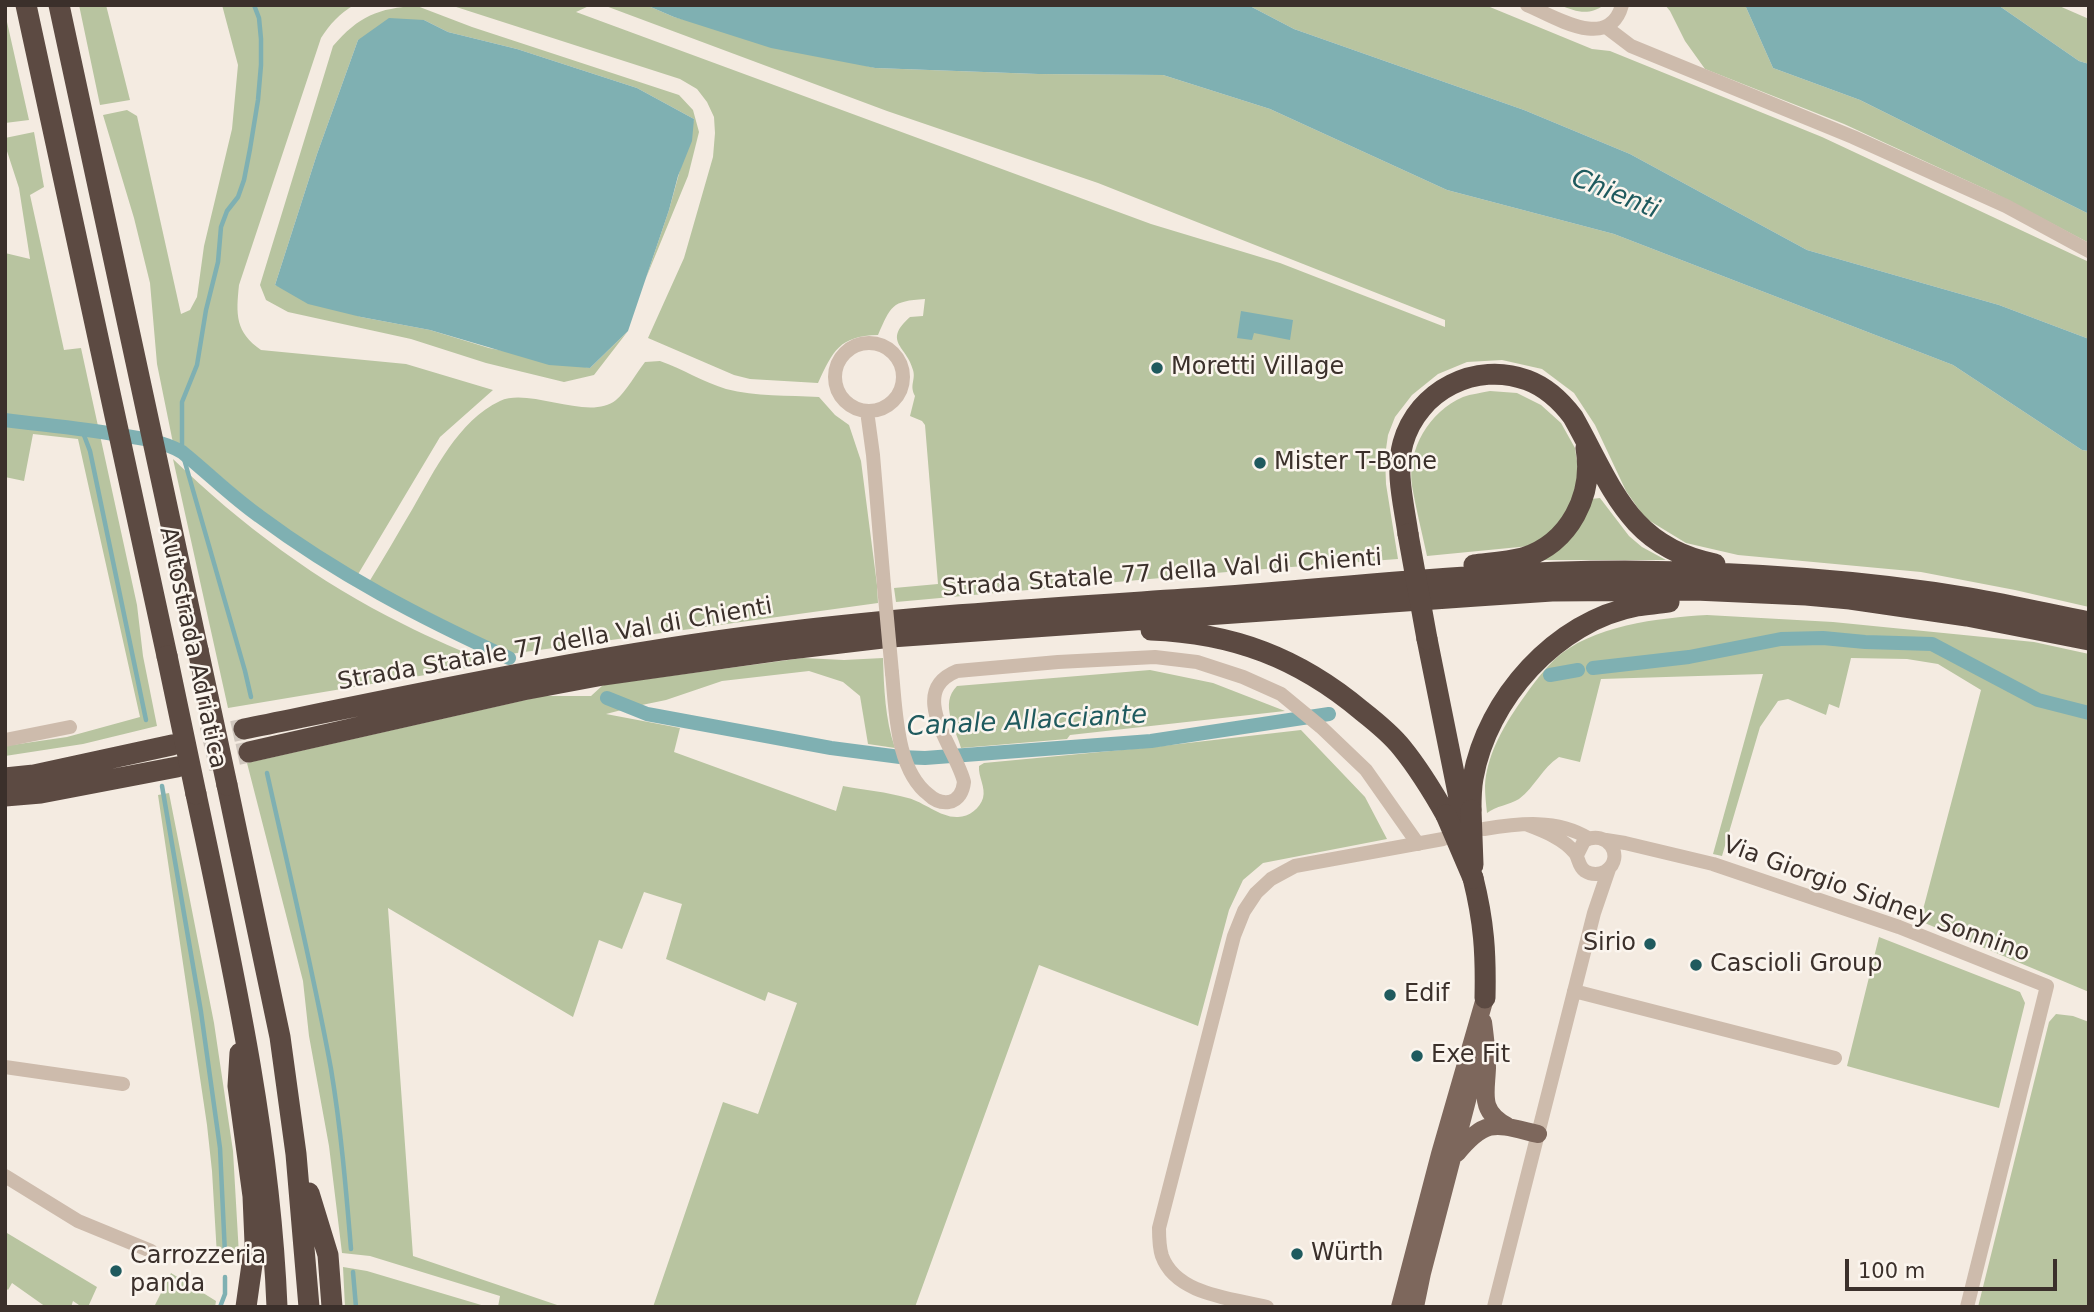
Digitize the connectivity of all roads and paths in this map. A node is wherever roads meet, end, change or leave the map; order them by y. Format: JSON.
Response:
{"nodes":[{"id":1,"x":26,"y":5,"type":"edge"},
{"id":2,"x":59,"y":5,"type":"edge"},
{"id":3,"x":1527,"y":5,"type":"edge"},
{"id":4,"x":1622,"y":5,"type":"edge"},
{"id":5,"x":1606,"y":27,"type":"junction"},
{"id":6,"x":2089,"y":251,"type":"edge"},
{"id":7,"x":867,"y":411,"type":"junction"},
{"id":8,"x":1583,"y":436,"type":"junction"},
{"id":9,"x":1213,"y":597,"type":"junction"},
{"id":10,"x":1968,"y":607,"type":"junction"},
{"id":11,"x":2089,"y":622,"type":"edge"},
{"id":12,"x":2089,"y":640,"type":"edge"},
{"id":13,"x":845,"y":642,"type":"junction"},
{"id":14,"x":597,"y":668,"type":"junction"},
{"id":15,"x":70,"y":727,"type":"dead end"},
{"id":16,"x":244,"y":729,"type":"tunnel mouth"},
{"id":17,"x":5,"y":740,"type":"edge"},
{"id":18,"x":172,"y":745,"type":"tunnel mouth"},
{"id":19,"x":248,"y":752,"type":"tunnel mouth"},
{"id":20,"x":177,"y":767,"type":"tunnel mouth"},
{"id":21,"x":5,"y":778,"type":"edge"},
{"id":22,"x":5,"y":796,"type":"edge"},
{"id":23,"x":1460,"y":813,"type":"junction"},
{"id":24,"x":1528,"y":825,"type":"junction"},
{"id":25,"x":1485,"y":829,"type":"dead end"},
{"id":26,"x":1588,"y":838,"type":"junction"},
{"id":27,"x":1443,"y":839,"type":"dead end"},
{"id":28,"x":1606,"y":840,"type":"junction"},
{"id":29,"x":1418,"y":844,"type":"junction"},
{"id":30,"x":1648,"y":849,"type":"junction"},
{"id":31,"x":1577,"y":855,"type":"junction"},
{"id":32,"x":1611,"y":864,"type":"junction"},
{"id":33,"x":1583,"y":870,"type":"junction"},
{"id":34,"x":1594,"y":913,"type":"junction"},
{"id":35,"x":1574,"y":991,"type":"junction"},
{"id":36,"x":1485,"y":998,"type":"junction"},
{"id":37,"x":242,"y":1013,"type":"junction"},
{"id":38,"x":1483,"y":1022,"type":"junction"},
{"id":39,"x":1835,"y":1058,"type":"dead end"},
{"id":40,"x":5,"y":1067,"type":"edge"},
{"id":41,"x":123,"y":1084,"type":"dead end"},
{"id":42,"x":1507,"y":1126,"type":"junction"},
{"id":43,"x":1538,"y":1134,"type":"junction"},
{"id":44,"x":296,"y":1154,"type":"junction"},
{"id":45,"x":1452,"y":1158,"type":"junction"},
{"id":46,"x":5,"y":1176,"type":"edge"},
{"id":47,"x":151,"y":1251,"type":"dead end"},
{"id":48,"x":1404,"y":1287,"type":"junction"},
{"id":49,"x":246,"y":1307,"type":"edge"},
{"id":50,"x":276,"y":1307,"type":"edge"},
{"id":51,"x":309,"y":1307,"type":"edge"},
{"id":52,"x":332,"y":1307,"type":"edge"},
{"id":53,"x":1266,"y":1307,"type":"edge"},
{"id":54,"x":1384,"y":1307,"type":"edge"},
{"id":55,"x":1400,"y":1307,"type":"edge"},
{"id":56,"x":1415,"y":1307,"type":"edge"},
{"id":57,"x":1494,"y":1307,"type":"edge"},
{"id":58,"x":1966,"y":1307,"type":"edge"}],
"edges":[{"from":1,"to":37,"type":"highway","name":"Autostrada Adriatica","bridge":true},
{"from":2,"to":44,"type":"highway","name":"Autostrada Adriatica","bridge":true},
{"from":3,"to":5,"type":"street"},
{"from":4,"to":5,"type":"street"},
{"from":5,"to":6,"type":"street"},
{"from":7,"to":7,"type":"street"},
{"from":7,"to":29,"type":"street","bridge":true},
{"from":8,"to":9,"type":"highway"},
{"from":8,"to":10,"type":"highway"},
{"from":8,"to":23,"type":"highway","bridge":true},
{"from":9,"to":10,"type":"highway","name":"Strada Statale 77 della Val di Chienti"},
{"from":9,"to":14,"type":"highway","name":"Strada Statale 77 della Val di Chienti"},
{"from":10,"to":11,"type":"highway","name":"Strada Statale 77 della Val di Chienti"},
{"from":10,"to":12,"type":"highway","name":"Strada Statale 77 della Val di Chienti"},
{"from":10,"to":13,"type":"highway","name":"Strada Statale 77 della Val di Chienti"},
{"from":10,"to":23,"type":"highway"},
{"from":13,"to":14,"type":"highway","name":"Strada Statale 77 della Val di Chienti"},
{"from":13,"to":23,"type":"highway"},
{"from":14,"to":16,"type":"highway","name":"Strada Statale 77 della Val di Chienti"},
{"from":14,"to":19,"type":"highway","name":"Strada Statale 77 della Val di Chienti"},
{"from":15,"to":17,"type":"street"},
{"from":18,"to":21,"type":"highway"},
{"from":20,"to":22,"type":"highway"},
{"from":23,"to":36,"type":"highway","bridge":true},
{"from":24,"to":25,"type":"street","name":"Via Giorgio Sidney Sonnino"},
{"from":24,"to":26,"type":"street","name":"Via Giorgio Sidney Sonnino"},
{"from":24,"to":31,"type":"street"},
{"from":26,"to":28,"type":"street","name":"Via Giorgio Sidney Sonnino"},
{"from":26,"to":31,"type":"street"},
{"from":27,"to":29,"type":"street"},
{"from":28,"to":30,"type":"street","name":"Via Giorgio Sidney Sonnino"},
{"from":28,"to":32,"type":"street"},
{"from":29,"to":53,"type":"street"},
{"from":30,"to":32,"type":"street","name":"Via Giorgio Sidney Sonnino"},
{"from":30,"to":58,"type":"street","name":"Via Giorgio Sidney Sonnino"},
{"from":31,"to":33,"type":"street"},
{"from":32,"to":33,"type":"street","name":"Via Giorgio Sidney Sonnino"},
{"from":32,"to":34,"type":"street"},
{"from":33,"to":34,"type":"street"},
{"from":34,"to":35,"type":"street"},
{"from":35,"to":39,"type":"street"},
{"from":35,"to":43,"type":"street"},
{"from":36,"to":38,"type":"main road"},
{"from":36,"to":48,"type":"main road"},
{"from":37,"to":49,"type":"highway"},
{"from":37,"to":50,"type":"highway","name":"Autostrada Adriatica"},
{"from":38,"to":42,"type":"main road"},
{"from":38,"to":45,"type":"main road"},
{"from":40,"to":41,"type":"street"},
{"from":42,"to":43,"type":"main road"},
{"from":42,"to":45,"type":"main road"},
{"from":43,"to":57,"type":"street"},
{"from":44,"to":51,"type":"highway","name":"Autostrada Adriatica"},
{"from":44,"to":52,"type":"highway"},
{"from":45,"to":56,"type":"main road"},
{"from":46,"to":47,"type":"street"},
{"from":48,"to":54,"type":"main road"},
{"from":48,"to":55,"type":"main road"}]}
